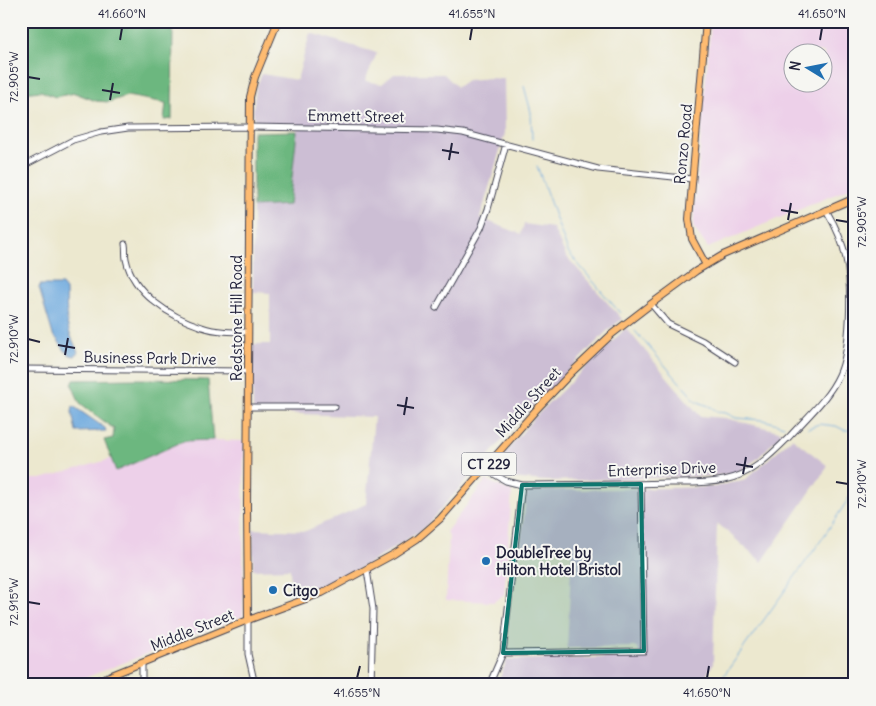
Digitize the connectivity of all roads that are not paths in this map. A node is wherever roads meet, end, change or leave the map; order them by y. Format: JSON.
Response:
{"nodes":[{"id":1,"x":278,"y":21,"type":"edge"},
{"id":2,"x":706,"y":21,"type":"edge"},
{"id":3,"x":249,"y":127,"type":"junction"},
{"id":4,"x":506,"y":144,"type":"junction"},
{"id":5,"x":21,"y":167,"type":"edge"},
{"id":6,"x":692,"y":179,"type":"junction"},
{"id":7,"x":855,"y":198,"type":"edge"},
{"id":8,"x":826,"y":210,"type":"junction"},
{"id":9,"x":125,"y":244,"type":"dead end"},
{"id":10,"x":706,"y":265,"type":"junction"},
{"id":11,"x":651,"y":304,"type":"junction"},
{"id":12,"x":436,"y":308,"type":"dead end"},
{"id":13,"x":248,"y":332,"type":"junction"},
{"id":14,"x":735,"y":362,"type":"dead end"},
{"id":15,"x":21,"y":369,"type":"edge"},
{"id":16,"x":248,"y":371,"type":"junction"},
{"id":17,"x":248,"y":407,"type":"junction"},
{"id":18,"x":335,"y":407,"type":"dead end"},
{"id":19,"x":485,"y":469,"type":"junction"},
{"id":20,"x":641,"y":484,"type":"junction"},
{"id":21,"x":522,"y":485,"type":"junction"},
{"id":22,"x":367,"y":570,"type":"junction"},
{"id":23,"x":248,"y":620,"type":"junction"},
{"id":24,"x":503,"y":653,"type":"junction"},
{"id":25,"x":142,"y":663,"type":"junction"},
{"id":26,"x":87,"y":685,"type":"edge"},
{"id":27,"x":142,"y":685,"type":"edge"},
{"id":28,"x":255,"y":685,"type":"edge"},
{"id":29,"x":371,"y":685,"type":"edge"},
{"id":30,"x":489,"y":685,"type":"edge"}],
"edges":[{"from":1,"to":3,"type":"main road","name":"Redstone Hill Road"},
{"from":2,"to":6,"type":"main road","name":"Ronzo Road"},
{"from":3,"to":4,"type":"street","name":"Emmett Street"},
{"from":3,"to":5,"type":"street","name":"Emmett Street"},
{"from":3,"to":13,"type":"main road","name":"Redstone Hill Road"},
{"from":4,"to":6,"type":"street","name":"Emmett Street"},
{"from":4,"to":12,"type":"street"},
{"from":6,"to":10,"type":"main road","name":"Ronzo Road"},
{"from":7,"to":8,"type":"main road","name":"Middle Street","number":"CT 229"},
{"from":8,"to":10,"type":"main road","name":"Middle Street","number":"CT 229"},
{"from":8,"to":20,"type":"street","name":"Enterprise Drive"},
{"from":9,"to":13,"type":"street"},
{"from":10,"to":11,"type":"main road","name":"Middle Street","number":"CT 229"},
{"from":11,"to":14,"type":"street"},
{"from":11,"to":19,"type":"main road","name":"Middle Street","number":"CT 229"},
{"from":13,"to":16,"type":"main road","name":"Redstone Hill Road"},
{"from":15,"to":16,"type":"street","name":"Business Park Drive"},
{"from":16,"to":17,"type":"main road","name":"Redstone Hill Road"},
{"from":17,"to":18,"type":"street"},
{"from":17,"to":23,"type":"main road","name":"Redstone Hill Road"},
{"from":19,"to":21,"type":"street","name":"Enterprise Drive"},
{"from":19,"to":22,"type":"main road","name":"Middle Street","number":"CT 229"},
{"from":20,"to":21,"type":"street","name":"Enterprise Drive"},
{"from":20,"to":24,"type":"street"},
{"from":21,"to":24,"type":"street"},
{"from":22,"to":23,"type":"main road","name":"Middle Street","number":"CT 229"},
{"from":22,"to":29,"type":"street"},
{"from":23,"to":25,"type":"main road","name":"Middle Street","number":"CT 229"},
{"from":23,"to":28,"type":"street"},
{"from":24,"to":30,"type":"street"},
{"from":25,"to":26,"type":"main road","name":"Middle Street","number":"CT 229"},
{"from":25,"to":27,"type":"street"}]}
